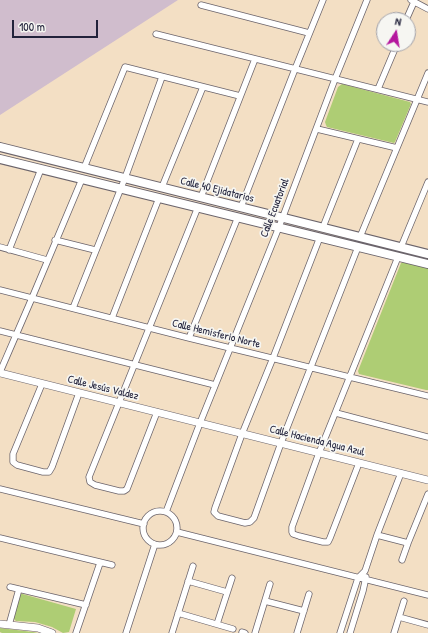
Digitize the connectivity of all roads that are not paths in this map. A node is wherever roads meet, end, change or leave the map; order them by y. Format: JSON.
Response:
{"nodes":[{"id":1,"x":323,"y":0,"type":"edge"},
{"id":2,"x":367,"y":0,"type":"edge"},
{"id":3,"x":412,"y":1,"type":"edge"},
{"id":4,"x":201,"y":5,"type":"dead end"},
{"id":5,"x":428,"y":9,"type":"edge"},
{"id":6,"x":409,"y":12,"type":"edge"},
{"id":7,"x":309,"y":33,"type":"junction"},
{"id":8,"x":156,"y":34,"type":"dead end"},
{"id":9,"x":393,"y":52,"type":"edge"},
{"id":10,"x":255,"y":59,"type":"junction"},
{"id":11,"x":295,"y":69,"type":"junction"},
{"id":12,"x":428,"y":73,"type":"edge"},
{"id":13,"x":162,"y":77,"type":"junction"},
{"id":14,"x":335,"y":79,"type":"junction"},
{"id":15,"x":203,"y":87,"type":"junction"},
{"id":16,"x":378,"y":89,"type":"junction"},
{"id":17,"x":240,"y":96,"type":"junction"},
{"id":18,"x":418,"y":99,"type":"junction"},
{"id":19,"x":428,"y":102,"type":"edge"},
{"id":20,"x":316,"y":129,"type":"junction"},
{"id":21,"x":358,"y":139,"type":"junction"},
{"id":22,"x":2,"y":148,"type":"edge"},
{"id":23,"x":397,"y":148,"type":"junction"},
{"id":24,"x":0,"y":158,"type":"edge"},
{"id":25,"x":84,"y":168,"type":"junction"},
{"id":26,"x":41,"y":169,"type":"junction"},
{"id":27,"x":125,"y":178,"type":"junction"},
{"id":28,"x":82,"y":179,"type":"junction"},
{"id":29,"x":428,"y":182,"type":"edge"},
{"id":30,"x":121,"y":188,"type":"junction"},
{"id":31,"x":162,"y":188,"type":"junction"},
{"id":32,"x":201,"y":197,"type":"junction"},
{"id":33,"x":159,"y":198,"type":"junction"},
{"id":34,"x":242,"y":207,"type":"junction"},
{"id":35,"x":198,"y":208,"type":"junction"},
{"id":36,"x":238,"y":217,"type":"junction"},
{"id":37,"x":282,"y":217,"type":"junction"},
{"id":38,"x":279,"y":227,"type":"junction"},
{"id":39,"x":322,"y":227,"type":"junction"},
{"id":40,"x":320,"y":237,"type":"junction"},
{"id":41,"x":360,"y":237,"type":"junction"},
{"id":42,"x":55,"y":240,"type":"junction"},
{"id":43,"x":0,"y":247,"type":"edge"},
{"id":44,"x":358,"y":247,"type":"junction"},
{"id":45,"x":401,"y":247,"type":"junction"},
{"id":46,"x":9,"y":250,"type":"junction"},
{"id":47,"x":96,"y":250,"type":"junction"},
{"id":48,"x":428,"y":254,"type":"edge"},
{"id":49,"x":398,"y":257,"type":"junction"},
{"id":50,"x":47,"y":260,"type":"junction"},
{"id":51,"x":428,"y":264,"type":"edge"},
{"id":52,"x":0,"y":290,"type":"edge"},
{"id":53,"x":32,"y":298,"type":"junction"},
{"id":54,"x":73,"y":308,"type":"junction"},
{"id":55,"x":112,"y":318,"type":"junction"},
{"id":56,"x":149,"y":328,"type":"junction"},
{"id":57,"x":0,"y":331,"type":"edge"},
{"id":58,"x":16,"y":335,"type":"junction"},
{"id":59,"x":189,"y":338,"type":"junction"},
{"id":60,"x":230,"y":348,"type":"junction"},
{"id":61,"x":273,"y":358,"type":"junction"},
{"id":62,"x":134,"y":366,"type":"junction"},
{"id":63,"x":311,"y":367,"type":"junction"},
{"id":64,"x":0,"y":373,"type":"edge"},
{"id":65,"x":350,"y":376,"type":"junction"},
{"id":66,"x":42,"y":384,"type":"junction"},
{"id":67,"x":215,"y":385,"type":"junction"},
{"id":68,"x":78,"y":393,"type":"junction"},
{"id":69,"x":428,"y":396,"type":"edge"},
{"id":70,"x":119,"y":403,"type":"junction"},
{"id":71,"x":157,"y":412,"type":"junction"},
{"id":72,"x":336,"y":413,"type":"junction"},
{"id":73,"x":200,"y":423,"type":"junction"},
{"id":74,"x":242,"y":434,"type":"junction"},
{"id":75,"x":428,"y":437,"type":"edge"},
{"id":76,"x":281,"y":443,"type":"junction"},
{"id":77,"x":319,"y":453,"type":"junction"},
{"id":78,"x":359,"y":463,"type":"junction"},
{"id":79,"x":401,"y":473,"type":"junction"},
{"id":80,"x":428,"y":480,"type":"edge"},
{"id":81,"x":0,"y":489,"type":"edge"},
{"id":82,"x":428,"y":494,"type":"edge"},
{"id":83,"x":166,"y":512,"type":"junction"},
{"id":84,"x":144,"y":524,"type":"junction"},
{"id":85,"x":176,"y":532,"type":"junction"},
{"id":86,"x":377,"y":535,"type":"junction"},
{"id":87,"x":0,"y":538,"type":"edge"},
{"id":88,"x":408,"y":542,"type":"junction"},
{"id":89,"x":155,"y":544,"type":"junction"},
{"id":90,"x":402,"y":560,"type":"dead end"},
{"id":91,"x":100,"y":562,"type":"junction"},
{"id":92,"x":112,"y":566,"type":"dead end"},
{"id":93,"x":193,"y":566,"type":"dead end"},
{"id":94,"x":365,"y":571,"type":"junction"},
{"id":95,"x":232,"y":578,"type":"dead end"},
{"id":96,"x":358,"y":578,"type":"junction"},
{"id":97,"x":366,"y":580,"type":"junction"},
{"id":98,"x":188,"y":581,"type":"junction"},
{"id":99,"x":270,"y":584,"type":"dead end"},
{"id":100,"x":10,"y":587,"type":"dead end"},
{"id":101,"x":19,"y":589,"type":"junction"},
{"id":102,"x":227,"y":592,"type":"junction"},
{"id":103,"x":309,"y":594,"type":"dead end"},
{"id":104,"x":428,"y":595,"type":"edge"},
{"id":105,"x":265,"y":601,"type":"junction"},
{"id":106,"x":404,"y":601,"type":"dead end"},
{"id":107,"x":86,"y":605,"type":"junction"},
{"id":108,"x":304,"y":611,"type":"junction"},
{"id":109,"x":178,"y":613,"type":"junction"},
{"id":110,"x":399,"y":617,"type":"junction"},
{"id":111,"x":0,"y":624,"type":"edge"},
{"id":112,"x":217,"y":624,"type":"junction"},
{"id":113,"x":9,"y":625,"type":"junction"},
{"id":114,"x":428,"y":625,"type":"edge"},
{"id":115,"x":233,"y":629,"type":"dead end"},
{"id":116,"x":52,"y":633,"type":"edge"},
{"id":117,"x":76,"y":633,"type":"edge"},
{"id":118,"x":126,"y":633,"type":"edge"},
{"id":119,"x":172,"y":633,"type":"edge"},
{"id":120,"x":255,"y":633,"type":"edge"},
{"id":121,"x":297,"y":633,"type":"edge"},
{"id":122,"x":340,"y":633,"type":"edge"},
{"id":123,"x":350,"y":633,"type":"edge"},
{"id":124,"x":394,"y":633,"type":"edge"}],
"edges":[{"from":1,"to":7,"type":"street"},
{"from":2,"to":14,"type":"street","name":"Calle Ecuatorial"},
{"from":3,"to":5,"type":"street"},
{"from":3,"to":6,"type":"street"},
{"from":4,"to":7,"type":"street"},
{"from":7,"to":11,"type":"street"},
{"from":8,"to":10,"type":"street"},
{"from":9,"to":16,"type":"street"},
{"from":10,"to":11,"type":"street"},
{"from":10,"to":17,"type":"street"},
{"from":11,"to":14,"type":"street"},
{"from":11,"to":34,"type":"street"},
{"from":12,"to":18,"type":"street"},
{"from":13,"to":15,"type":"street"},
{"from":13,"to":25,"type":"street"},
{"from":13,"to":27,"type":"street"},
{"from":14,"to":16,"type":"street"},
{"from":14,"to":20,"type":"street","name":"Calle Ecuatorial"},
{"from":15,"to":17,"type":"street"},
{"from":15,"to":31,"type":"street"},
{"from":16,"to":18,"type":"street"},
{"from":17,"to":32,"type":"street"},
{"from":18,"to":19,"type":"street"},
{"from":18,"to":23,"type":"street"},
{"from":20,"to":21,"type":"street"},
{"from":20,"to":37,"type":"street","name":"Calle Ecuatorial"},
{"from":21,"to":23,"type":"street"},
{"from":21,"to":39,"type":"street"},
{"from":22,"to":24,"type":"street"},
{"from":22,"to":25,"type":"main road","name":"Calle 40 Ejidatarios"},
{"from":23,"to":41,"type":"street"},
{"from":24,"to":26,"type":"main road","name":"Calle 40 Ejidatarios"},
{"from":25,"to":27,"type":"main road","name":"Calle 40 Ejidatarios"},
{"from":26,"to":28,"type":"main road","name":"Calle 40 Ejidatarios"},
{"from":26,"to":46,"type":"street"},
{"from":27,"to":30,"type":"street"},
{"from":27,"to":31,"type":"main road","name":"Calle 40 Ejidatarios"},
{"from":28,"to":30,"type":"main road","name":"Calle 40 Ejidatarios"},
{"from":28,"to":42,"type":"street"},
{"from":29,"to":45,"type":"street"},
{"from":30,"to":33,"type":"main road","name":"Calle 40 Ejidatarios"},
{"from":30,"to":47,"type":"street"},
{"from":31,"to":32,"type":"main road","name":"Calle 40 Ejidatarios"},
{"from":32,"to":34,"type":"main road","name":"Calle 40 Ejidatarios"},
{"from":33,"to":35,"type":"main road","name":"Calle 40 Ejidatarios"},
{"from":33,"to":55,"type":"street"},
{"from":34,"to":37,"type":"main road","name":"Calle 40 Ejidatarios"},
{"from":35,"to":36,"type":"main road","name":"Calle 40 Ejidatarios"},
{"from":35,"to":56,"type":"street"},
{"from":36,"to":38,"type":"main road","name":"Calle 40 Ejidatarios"},
{"from":36,"to":59,"type":"street"},
{"from":37,"to":38,"type":"street","name":"Calle Ecuatorial"},
{"from":37,"to":39,"type":"main road","name":"Calle 40 Ejidatarios"},
{"from":38,"to":40,"type":"main road","name":"Calle 40 Ejidatarios"},
{"from":38,"to":60,"type":"street","name":"Calle Ecuatorial"},
{"from":39,"to":41,"type":"main road","name":"Calle 40 Ejidatarios"},
{"from":40,"to":44,"type":"main road","name":"Calle 40 Ejidatarios"},
{"from":40,"to":61,"type":"street"},
{"from":41,"to":45,"type":"main road","name":"Calle 40 Ejidatarios"},
{"from":42,"to":47,"type":"street"},
{"from":42,"to":50,"type":"street"},
{"from":43,"to":46,"type":"street"},
{"from":44,"to":49,"type":"main road","name":"Calle 40 Ejidatarios"},
{"from":44,"to":63,"type":"street"},
{"from":45,"to":48,"type":"main road","name":"Calle 40 Ejidatarios"},
{"from":46,"to":50,"type":"street"},
{"from":47,"to":54,"type":"street"},
{"from":49,"to":51,"type":"main road","name":"Calle 40 Ejidatarios"},
{"from":49,"to":65,"type":"street"},
{"from":50,"to":53,"type":"street"},
{"from":52,"to":53,"type":"street","name":"Calle Hemisferio Norte"},
{"from":53,"to":54,"type":"street","name":"Calle Hemisferio Norte"},
{"from":53,"to":58,"type":"street"},
{"from":54,"to":55,"type":"street","name":"Calle Hemisferio Norte"},
{"from":55,"to":56,"type":"street","name":"Calle Hemisferio Norte"},
{"from":56,"to":59,"type":"street","name":"Calle Hemisferio Norte"},
{"from":56,"to":62,"type":"street"},
{"from":57,"to":58,"type":"street"},
{"from":58,"to":62,"type":"street"},
{"from":58,"to":64,"type":"street"},
{"from":59,"to":60,"type":"street","name":"Calle Hemisferio Norte"},
{"from":60,"to":61,"type":"street","name":"Calle Hemisferio Norte"},
{"from":60,"to":67,"type":"street","name":"Calle Ecuatorial"},
{"from":61,"to":63,"type":"street","name":"Calle Hemisferio Norte"},
{"from":61,"to":74,"type":"street"},
{"from":62,"to":67,"type":"street"},
{"from":62,"to":70,"type":"street"},
{"from":63,"to":65,"type":"street","name":"Calle Hemisferio Norte"},
{"from":63,"to":76,"type":"street"},
{"from":64,"to":66,"type":"street","name":"Calle Jesús Valdez"},
{"from":65,"to":69,"type":"street","name":"Calle Hemisferio Norte"},
{"from":65,"to":72,"type":"street"},
{"from":66,"to":68,"type":"street","name":"Calle Jesús Valdez"},
{"from":66,"to":68,"type":"street"},
{"from":67,"to":73,"type":"street","name":"Calle Ecuatorial"},
{"from":68,"to":70,"type":"street","name":"Calle Jesús Valdez"},
{"from":70,"to":71,"type":"street","name":"Calle Jesús Valdez"},
{"from":70,"to":71,"type":"street"},
{"from":71,"to":73,"type":"street","name":"Calle Jesús Valdez"},
{"from":72,"to":75,"type":"street"},
{"from":72,"to":77,"type":"street"},
{"from":73,"to":74,"type":"street","name":"Calle Hacienda Agua Azul"},
{"from":73,"to":83,"type":"street","name":"Calle Ecuatorial"},
{"from":74,"to":76,"type":"street","name":"Calle Hacienda Agua Azul"},
{"from":74,"to":76,"type":"street"},
{"from":76,"to":77,"type":"street","name":"Calle Hacienda Agua Azul"},
{"from":77,"to":78,"type":"street","name":"Calle Hacienda Agua Azul"},
{"from":77,"to":78,"type":"street"},
{"from":78,"to":79,"type":"street","name":"Calle Hacienda Agua Azul"},
{"from":79,"to":80,"type":"street","name":"Calle Hacienda Agua Azul"},
{"from":79,"to":86,"type":"street"},
{"from":81,"to":84,"type":"street"},
{"from":82,"to":88,"type":"street"},
{"from":83,"to":84,"type":"street"},
{"from":83,"to":85,"type":"street"},
{"from":84,"to":89,"type":"street"},
{"from":85,"to":89,"type":"street"},
{"from":85,"to":96,"type":"street"},
{"from":86,"to":88,"type":"street"},
{"from":86,"to":94,"type":"street"},
{"from":87,"to":91,"type":"street"},
{"from":88,"to":90,"type":"street"},
{"from":89,"to":118,"type":"street"},
{"from":91,"to":92,"type":"street"},
{"from":91,"to":107,"type":"street"},
{"from":93,"to":98,"type":"street"},
{"from":94,"to":96,"type":"street"},
{"from":94,"to":97,"type":"street"},
{"from":95,"to":102,"type":"street"},
{"from":96,"to":97,"type":"street"},
{"from":96,"to":122,"type":"street"},
{"from":97,"to":104,"type":"street"},
{"from":97,"to":123,"type":"street"},
{"from":98,"to":102,"type":"street"},
{"from":98,"to":109,"type":"street"},
{"from":99,"to":105,"type":"street"},
{"from":100,"to":101,"type":"street"},
{"from":101,"to":107,"type":"street"},
{"from":101,"to":113,"type":"street"},
{"from":102,"to":112,"type":"street"},
{"from":103,"to":108,"type":"street"},
{"from":105,"to":108,"type":"street"},
{"from":105,"to":120,"type":"street"},
{"from":106,"to":110,"type":"street"},
{"from":107,"to":117,"type":"street"},
{"from":108,"to":121,"type":"street"},
{"from":109,"to":112,"type":"street"},
{"from":109,"to":119,"type":"street"},
{"from":110,"to":114,"type":"street"},
{"from":110,"to":124,"type":"street"},
{"from":111,"to":113,"type":"street"},
{"from":112,"to":115,"type":"street"},
{"from":113,"to":116,"type":"street"}]}
